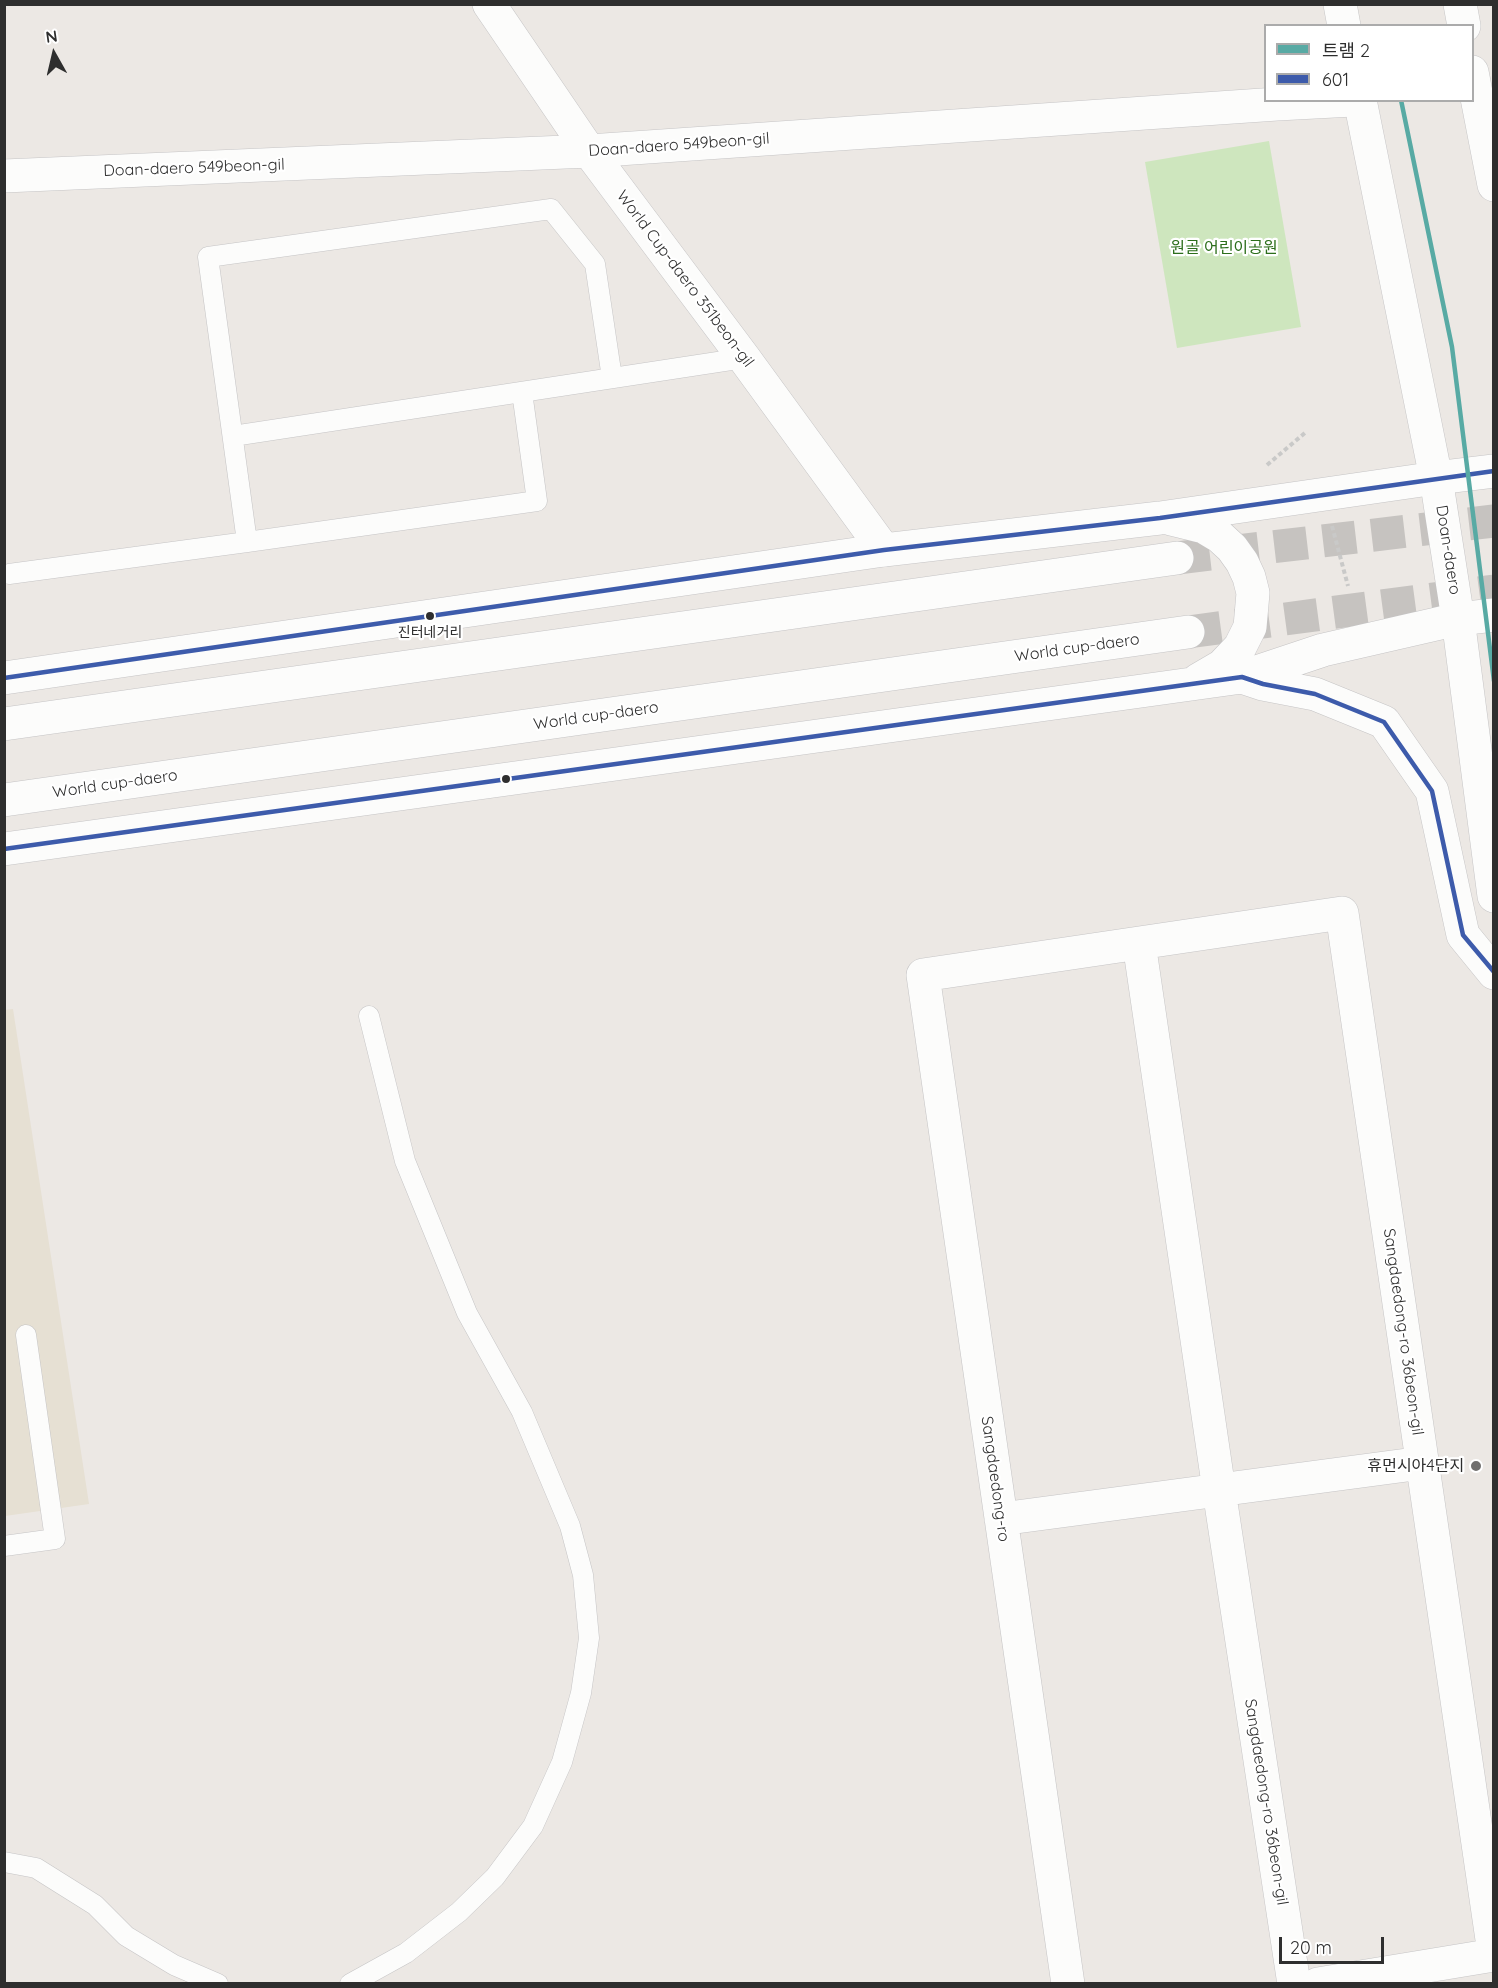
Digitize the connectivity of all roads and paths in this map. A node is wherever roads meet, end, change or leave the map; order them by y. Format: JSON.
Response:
{"nodes":[{"id":1,"x":489,"y":4,"type":"edge"},
{"id":2,"x":1340,"y":4,"type":"edge"},
{"id":3,"x":1460,"y":4,"type":"edge"},
{"id":4,"x":1344,"y":24,"type":"edge"},
{"id":5,"x":1464,"y":24,"type":"edge"},
{"id":6,"x":1474,"y":77,"type":"edge"},
{"id":7,"x":1315,"y":102,"type":"edge"},
{"id":8,"x":1360,"y":102,"type":"edge"},
{"id":9,"x":589,"y":151,"type":"junction"},
{"id":10,"x":4,"y":176,"type":"edge"},
{"id":11,"x":1494,"y":185,"type":"edge"},
{"id":12,"x":744,"y":358,"type":"junction"},
{"id":13,"x":612,"y":378,"type":"junction"},
{"id":14,"x":522,"y":392,"type":"junction"},
{"id":15,"x":233,"y":436,"type":"junction"},
{"id":16,"x":1494,"y":471,"type":"edge"},
{"id":17,"x":1436,"y":478,"type":"junction"},
{"id":18,"x":1160,"y":518,"type":"junction"},
{"id":19,"x":1330,"y":519,"type":"dead end"},
{"id":20,"x":247,"y":542,"type":"junction"},
{"id":21,"x":884,"y":550,"type":"junction"},
{"id":22,"x":1177,"y":558,"type":"tunnel mouth"},
{"id":23,"x":9,"y":574,"type":"dead end"},
{"id":24,"x":1348,"y":586,"type":"dead end"},
{"id":25,"x":1494,"y":615,"type":"edge"},
{"id":26,"x":1458,"y":619,"type":"junction"},
{"id":27,"x":1188,"y":632,"type":"tunnel mouth"},
{"id":28,"x":1242,"y":677,"type":"junction"},
{"id":29,"x":4,"y":678,"type":"edge"},
{"id":30,"x":1185,"y":685,"type":"junction"},
{"id":31,"x":4,"y":724,"type":"edge"},
{"id":32,"x":4,"y":800,"type":"edge"},
{"id":33,"x":4,"y":849,"type":"edge"},
{"id":34,"x":1494,"y":896,"type":"edge"},
{"id":35,"x":1139,"y":943,"type":"junction"},
{"id":36,"x":1494,"y":973,"type":"edge"},
{"id":37,"x":923,"y":975,"type":"joint"},
{"id":38,"x":369,"y":1016,"type":"dead end"},
{"id":39,"x":26,"y":1335,"type":"dead end"},
{"id":40,"x":1422,"y":1463,"type":"junction"},
{"id":41,"x":1219,"y":1490,"type":"junction"},
{"id":42,"x":1001,"y":1520,"type":"junction"},
{"id":43,"x":4,"y":1546,"type":"edge"},
{"id":44,"x":4,"y":1862,"type":"edge"},
{"id":45,"x":1494,"y":1954,"type":"edge"},
{"id":46,"x":218,"y":1983,"type":"edge"},
{"id":47,"x":350,"y":1983,"type":"edge"},
{"id":48,"x":1068,"y":1983,"type":"edge"},
{"id":49,"x":1294,"y":1983,"type":"edge"},
{"id":50,"x":1318,"y":1983,"type":"edge"}],
"edges":[{"from":1,"to":9,"type":"street","name":"World Cup-daero 351beon-gil"},
{"from":2,"to":4,"type":"street"},
{"from":3,"to":5,"type":"street"},
{"from":6,"to":11,"type":"street"},
{"from":7,"to":9,"type":"street","name":"Doan-daero 549beon-gil"},
{"from":8,"to":17,"type":"street","name":"Doan-daero"},
{"from":9,"to":10,"type":"street","name":"Doan-daero 549beon-gil"},
{"from":9,"to":12,"type":"street","name":"World Cup-daero 351beon-gil"},
{"from":12,"to":13,"type":"lane"},
{"from":12,"to":21,"type":"street","name":"World Cup-daero 351beon-gil"},
{"from":13,"to":14,"type":"lane"},
{"from":13,"to":15,"type":"lane"},
{"from":14,"to":15,"type":"lane"},
{"from":14,"to":20,"type":"lane"},
{"from":15,"to":20,"type":"lane"},
{"from":16,"to":17,"type":"street"},
{"from":17,"to":18,"type":"street"},
{"from":17,"to":26,"type":"street","name":"Doan-daero"},
{"from":18,"to":21,"type":"street"},
{"from":18,"to":30,"type":"street"},
{"from":19,"to":24,"type":"path"},
{"from":20,"to":23,"type":"lane"},
{"from":21,"to":29,"type":"street"},
{"from":22,"to":31,"type":"street"},
{"from":25,"to":26,"type":"street"},
{"from":26,"to":28,"type":"street"},
{"from":26,"to":34,"type":"street","name":"Doan-daero"},
{"from":27,"to":32,"type":"street","name":"World cup-daero"},
{"from":28,"to":30,"type":"street"},
{"from":28,"to":36,"type":"street"},
{"from":30,"to":33,"type":"street"},
{"from":35,"to":37,"type":"street","name":"Sangdaedong-ro 36beon-gil"},
{"from":35,"to":40,"type":"street","name":"Sangdaedong-ro 36beon-gil"},
{"from":35,"to":41,"type":"street","name":"Sangdaedong-ro 36beon-gil"},
{"from":37,"to":42,"type":"street","name":"Sangdaedong-ro"},
{"from":38,"to":47,"type":"lane"},
{"from":39,"to":43,"type":"lane"},
{"from":40,"to":41,"type":"street"},
{"from":40,"to":45,"type":"street","name":"Sangdaedong-ro 36beon-gil"},
{"from":41,"to":42,"type":"street"},
{"from":41,"to":49,"type":"street","name":"Sangdaedong-ro 36beon-gil"},
{"from":42,"to":48,"type":"street","name":"Sangdaedong-ro"},
{"from":44,"to":46,"type":"lane"},
{"from":45,"to":50,"type":"street","name":"Sangdaedong-ro 36beon-gil"}]}
